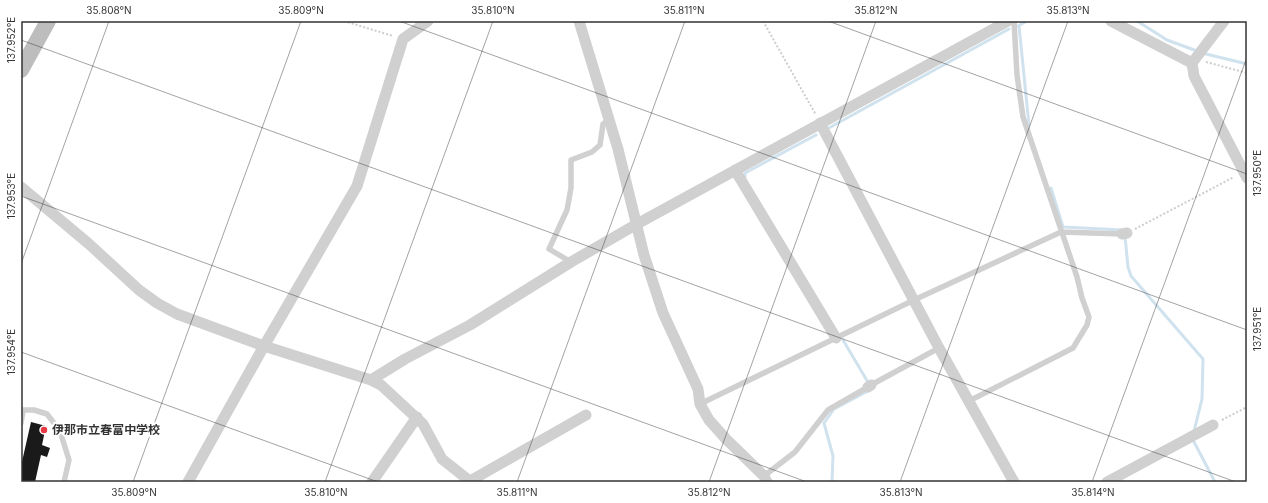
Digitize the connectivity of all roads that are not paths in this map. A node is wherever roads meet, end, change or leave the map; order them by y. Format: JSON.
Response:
{"nodes":[{"id":1,"x":48,"y":21,"type":"edge"},
{"id":2,"x":428,"y":21,"type":"edge"},
{"id":3,"x":579,"y":21,"type":"edge"},
{"id":4,"x":1008,"y":21,"type":"edge"},
{"id":5,"x":1014,"y":21,"type":"edge"},
{"id":6,"x":1111,"y":21,"type":"edge"},
{"id":7,"x":1224,"y":21,"type":"edge"},
{"id":8,"x":1197,"y":57,"type":"junction"},
{"id":9,"x":21,"y":70,"type":"edge"},
{"id":10,"x":609,"y":120,"type":"junction"},
{"id":11,"x":820,"y":123,"type":"junction"},
{"id":12,"x":735,"y":170,"type":"junction"},
{"id":13,"x":1245,"y":175,"type":"edge"},
{"id":14,"x":21,"y":187,"type":"edge"},
{"id":15,"x":637,"y":224,"type":"junction"},
{"id":16,"x":1061,"y":232,"type":"junction"},
{"id":17,"x":1125,"y":234,"type":"road end"},
{"id":18,"x":571,"y":262,"type":"junction"},
{"id":19,"x":914,"y":300,"type":"junction"},
{"id":20,"x":836,"y":338,"type":"junction"},
{"id":21,"x":264,"y":346,"type":"junction"},
{"id":22,"x":939,"y":348,"type":"junction"},
{"id":23,"x":371,"y":380,"type":"junction"},
{"id":24,"x":970,"y":402,"type":"junction"},
{"id":25,"x":700,"y":404,"type":"junction"},
{"id":26,"x":22,"y":410,"type":"edge"},
{"id":27,"x":586,"y":415,"type":"dead end"},
{"id":28,"x":416,"y":418,"type":"junction"},
{"id":29,"x":21,"y":423,"type":"edge"},
{"id":30,"x":1213,"y":425,"type":"road end"},
{"id":31,"x":766,"y":479,"type":"edge"},
{"id":32,"x":64,"y":482,"type":"edge"},
{"id":33,"x":188,"y":482,"type":"edge"},
{"id":34,"x":372,"y":482,"type":"edge"},
{"id":35,"x":470,"y":482,"type":"edge"},
{"id":36,"x":1014,"y":482,"type":"edge"},
{"id":37,"x":1107,"y":482,"type":"edge"}],
"edges":[{"from":1,"to":9,"type":"main road"},
{"from":2,"to":21,"type":"street"},
{"from":3,"to":10,"type":"street"},
{"from":4,"to":11,"type":"street"},
{"from":5,"to":16,"type":"lane"},
{"from":6,"to":8,"type":"street"},
{"from":7,"to":8,"type":"street"},
{"from":8,"to":13,"type":"street"},
{"from":10,"to":15,"type":"street"},
{"from":10,"to":18,"type":"lane"},
{"from":11,"to":12,"type":"street"},
{"from":11,"to":19,"type":"street"},
{"from":12,"to":15,"type":"street"},
{"from":12,"to":20,"type":"street"},
{"from":14,"to":21,"type":"street"},
{"from":15,"to":18,"type":"street"},
{"from":15,"to":25,"type":"street"},
{"from":16,"to":17,"type":"lane"},
{"from":16,"to":19,"type":"lane"},
{"from":16,"to":24,"type":"lane"},
{"from":18,"to":23,"type":"street"},
{"from":19,"to":20,"type":"lane"},
{"from":19,"to":22,"type":"street"},
{"from":20,"to":25,"type":"lane"},
{"from":21,"to":23,"type":"street"},
{"from":21,"to":33,"type":"street"},
{"from":22,"to":24,"type":"street"},
{"from":22,"to":31,"type":"lane"},
{"from":23,"to":28,"type":"street"},
{"from":24,"to":36,"type":"street"},
{"from":25,"to":31,"type":"street"},
{"from":26,"to":29,"type":"lane"},
{"from":26,"to":32,"type":"lane"},
{"from":27,"to":35,"type":"street"},
{"from":28,"to":34,"type":"street"},
{"from":28,"to":35,"type":"street"},
{"from":30,"to":37,"type":"street"}]}
